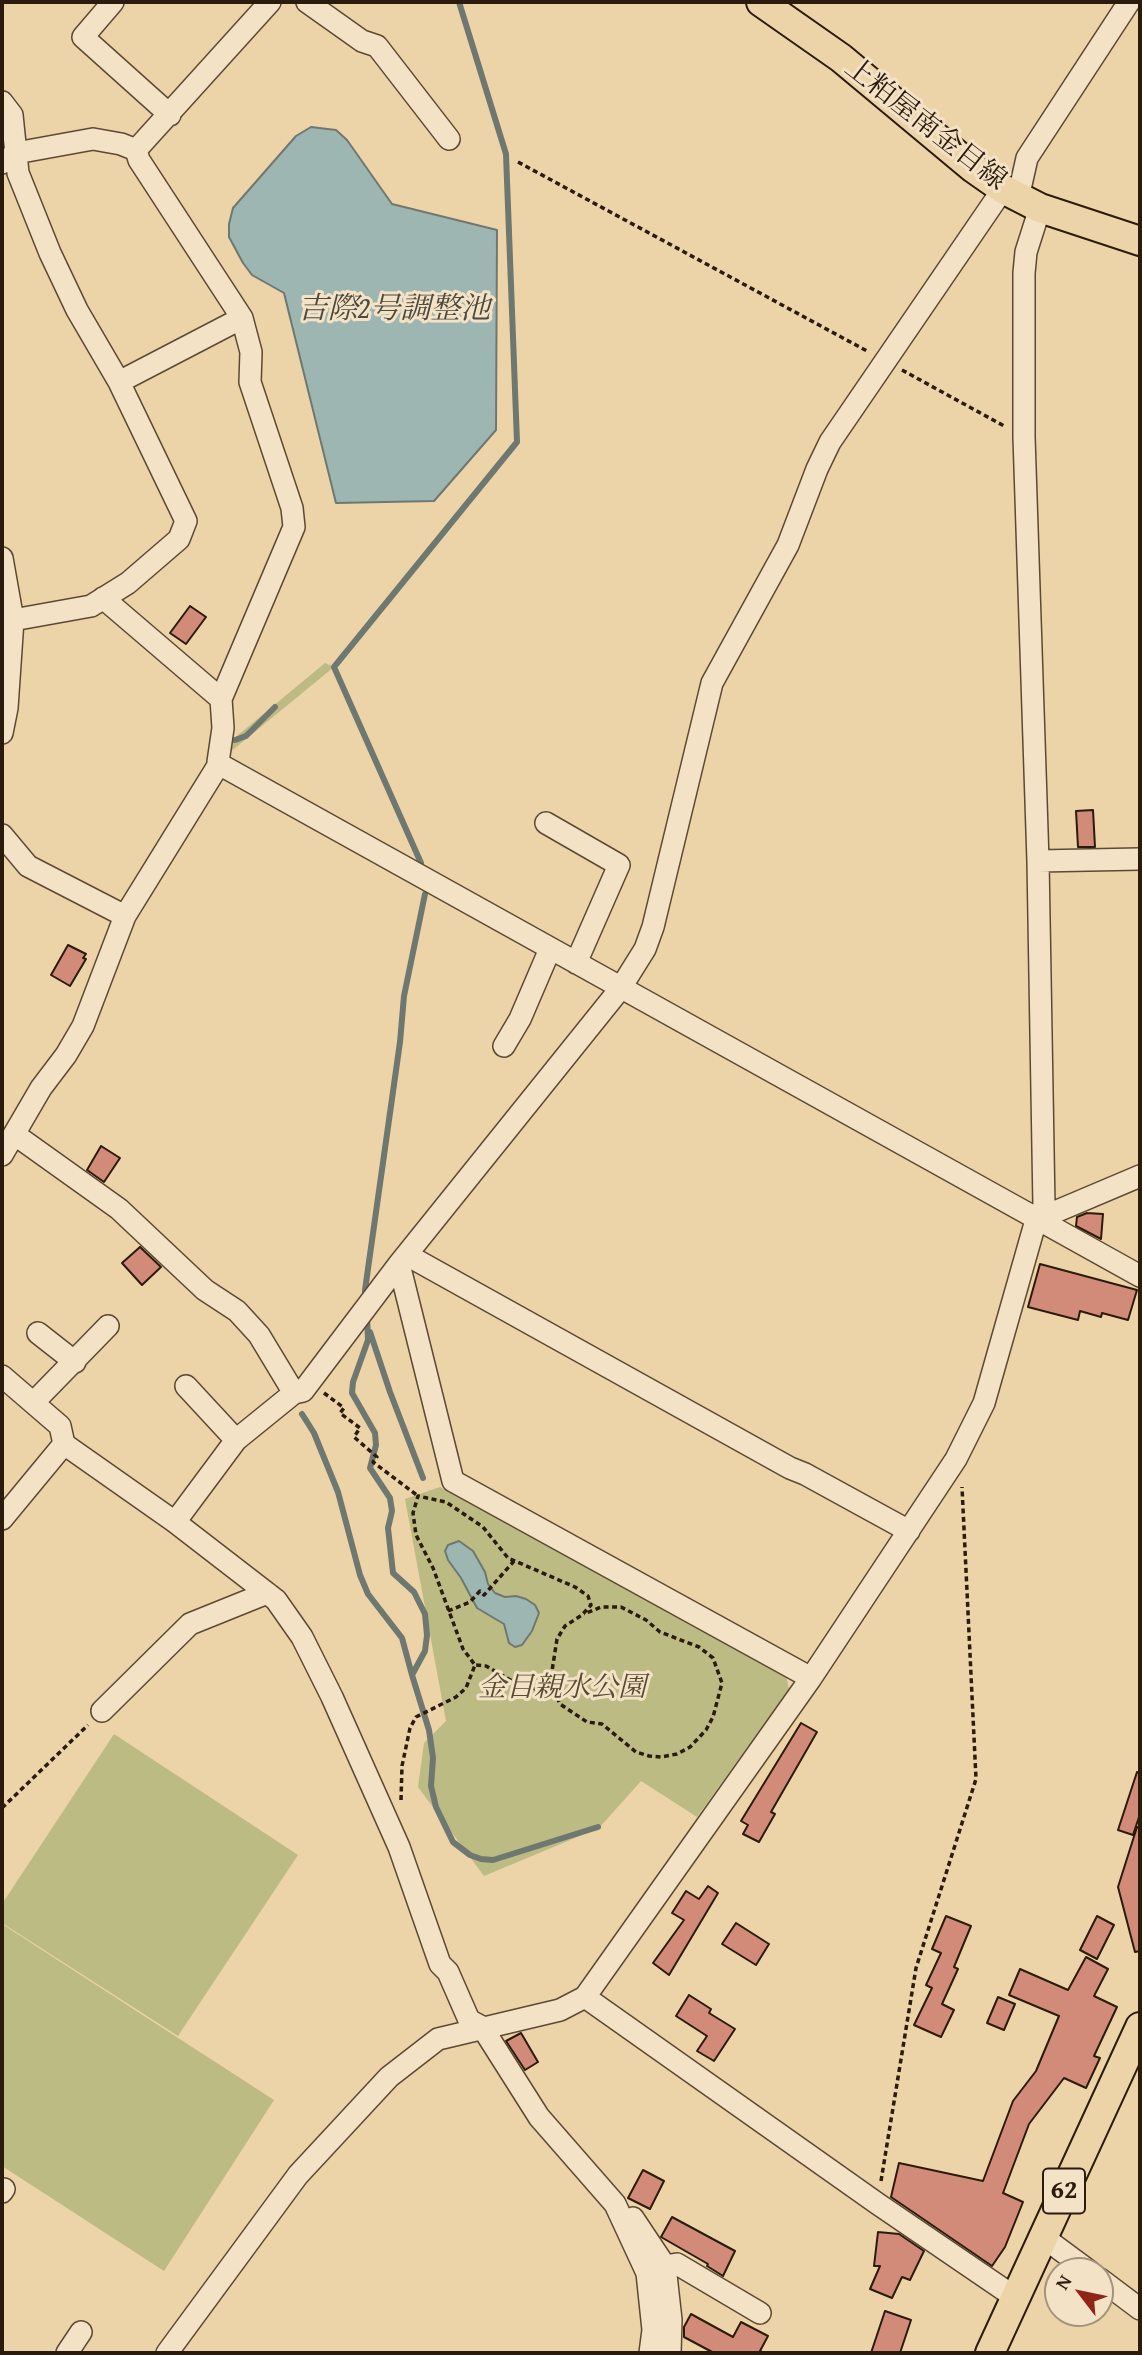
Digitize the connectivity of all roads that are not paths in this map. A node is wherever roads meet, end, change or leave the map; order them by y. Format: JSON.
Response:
{"nodes":[{"id":1,"x":113,"y":2,"type":"edge"},
{"id":2,"x":270,"y":2,"type":"edge"},
{"id":3,"x":307,"y":2,"type":"edge"},
{"id":4,"x":761,"y":2,"type":"edge"},
{"id":5,"x":1129,"y":2,"type":"edge"},
{"id":6,"x":2,"y":102,"type":"edge"},
{"id":7,"x":170,"y":115,"type":"junction"},
{"id":8,"x":449,"y":139,"type":"dead end"},
{"id":9,"x":136,"y":150,"type":"junction"},
{"id":10,"x":9,"y":158,"type":"edge"},
{"id":11,"x":1020,"y":198,"type":"junction"},
{"id":12,"x":1140,"y":241,"type":"edge"},
{"id":13,"x":242,"y":318,"type":"junction"},
{"id":14,"x":119,"y":382,"type":"junction"},
{"id":15,"x":2,"y":558,"type":"edge"},
{"id":16,"x":103,"y":598,"type":"junction"},
{"id":17,"x":13,"y":620,"type":"junction"},
{"id":18,"x":221,"y":699,"type":"junction"},
{"id":19,"x":2,"y":733,"type":"edge"},
{"id":20,"x":219,"y":764,"type":"junction"},
{"id":21,"x":546,"y":823,"type":"dead end"},
{"id":22,"x":2,"y":835,"type":"edge"},
{"id":23,"x":1140,"y":859,"type":"edge"},
{"id":24,"x":1038,"y":861,"type":"junction"},
{"id":25,"x":125,"y":916,"type":"junction"},
{"id":26,"x":550,"y":949,"type":"junction"},
{"id":27,"x":576,"y":963,"type":"junction"},
{"id":28,"x":620,"y":989,"type":"junction"},
{"id":29,"x":505,"y":1046,"type":"dead end"},
{"id":30,"x":14,"y":1134,"type":"junction"},
{"id":31,"x":2,"y":1155,"type":"edge"},
{"id":32,"x":1140,"y":1176,"type":"edge"},
{"id":33,"x":1036,"y":1220,"type":"junction"},
{"id":34,"x":403,"y":1259,"type":"junction"},
{"id":35,"x":1140,"y":1276,"type":"edge"},
{"id":36,"x":108,"y":1326,"type":"dead end"},
{"id":37,"x":38,"y":1333,"type":"dead end"},
{"id":38,"x":75,"y":1362,"type":"junction"},
{"id":39,"x":2,"y":1376,"type":"edge"},
{"id":40,"x":187,"y":1386,"type":"dead end"},
{"id":41,"x":294,"y":1393,"type":"junction"},
{"id":42,"x":34,"y":1402,"type":"junction"},
{"id":43,"x":236,"y":1440,"type":"junction"},
{"id":44,"x":64,"y":1444,"type":"junction"},
{"id":45,"x":2,"y":1519,"type":"edge"},
{"id":46,"x":175,"y":1522,"type":"junction"},
{"id":47,"x":909,"y":1531,"type":"junction"},
{"id":48,"x":267,"y":1593,"type":"junction"},
{"id":49,"x":810,"y":1678,"type":"junction"},
{"id":50,"x":102,"y":1711,"type":"road end"},
{"id":51,"x":585,"y":1997,"type":"junction"},
{"id":52,"x":482,"y":2027,"type":"junction"},
{"id":53,"x":1140,"y":2027,"type":"edge"},
{"id":54,"x":615,"y":2204,"type":"junction"},
{"id":55,"x":1043,"y":2237,"type":"junction"},
{"id":56,"x":1070,"y":2257,"type":"edge"},
{"id":57,"x":665,"y":2266,"type":"junction"},
{"id":58,"x":1114,"y":2290,"type":"edge"},
{"id":59,"x":1016,"y":2298,"type":"junction"},
{"id":60,"x":1140,"y":2309,"type":"edge"},
{"id":61,"x":760,"y":2312,"type":"dead end"},
{"id":62,"x":81,"y":2332,"type":"dead end"},
{"id":63,"x":67,"y":2353,"type":"edge"},
{"id":64,"x":167,"y":2353,"type":"edge"},
{"id":65,"x":650,"y":2353,"type":"edge"},
{"id":66,"x":670,"y":2353,"type":"edge"},
{"id":67,"x":990,"y":2353,"type":"edge"}],
"edges":[{"from":1,"to":7,"type":"street"},
{"from":2,"to":7,"type":"street"},
{"from":3,"to":8,"type":"street"},
{"from":4,"to":11,"type":"main road","name":"上粕屋南金目線"},
{"from":5,"to":11,"type":"street"},
{"from":6,"to":10,"type":"street"},
{"from":7,"to":9,"type":"street"},
{"from":9,"to":10,"type":"street"},
{"from":9,"to":13,"type":"street"},
{"from":10,"to":14,"type":"street"},
{"from":11,"to":12,"type":"main road","name":"上粕屋南金目線"},
{"from":11,"to":24,"type":"street"},
{"from":11,"to":28,"type":"street"},
{"from":13,"to":14,"type":"street"},
{"from":13,"to":18,"type":"street"},
{"from":14,"to":16,"type":"street"},
{"from":15,"to":17,"type":"street"},
{"from":16,"to":17,"type":"street"},
{"from":16,"to":18,"type":"street"},
{"from":17,"to":19,"type":"street"},
{"from":18,"to":20,"type":"street"},
{"from":20,"to":25,"type":"street"},
{"from":20,"to":26,"type":"street"},
{"from":21,"to":27,"type":"street"},
{"from":22,"to":25,"type":"street"},
{"from":23,"to":24,"type":"street"},
{"from":24,"to":33,"type":"street"},
{"from":25,"to":30,"type":"street"},
{"from":26,"to":27,"type":"street"},
{"from":26,"to":29,"type":"street"},
{"from":27,"to":28,"type":"street"},
{"from":28,"to":33,"type":"street"},
{"from":28,"to":34,"type":"street"},
{"from":30,"to":31,"type":"street"},
{"from":30,"to":41,"type":"street"},
{"from":32,"to":33,"type":"street"},
{"from":33,"to":35,"type":"street"},
{"from":33,"to":47,"type":"street"},
{"from":34,"to":41,"type":"street"},
{"from":34,"to":47,"type":"street"},
{"from":34,"to":49,"type":"street"},
{"from":36,"to":38,"type":"street"},
{"from":37,"to":38,"type":"street"},
{"from":38,"to":42,"type":"street"},
{"from":39,"to":42,"type":"street"},
{"from":40,"to":43,"type":"street"},
{"from":41,"to":43,"type":"street"},
{"from":42,"to":44,"type":"street"},
{"from":43,"to":46,"type":"street"},
{"from":44,"to":45,"type":"street"},
{"from":44,"to":46,"type":"street"},
{"from":46,"to":48,"type":"street"},
{"from":47,"to":49,"type":"street"},
{"from":48,"to":50,"type":"street"},
{"from":48,"to":52,"type":"street"},
{"from":49,"to":51,"type":"street"},
{"from":51,"to":52,"type":"street"},
{"from":51,"to":59,"type":"street"},
{"from":52,"to":54,"type":"street"},
{"from":52,"to":64,"type":"street"},
{"from":53,"to":55,"type":"main road","number":"62"},
{"from":54,"to":57,"type":"street"},
{"from":54,"to":65,"type":"street"},
{"from":55,"to":56,"type":"street"},
{"from":55,"to":59,"type":"main road","number":"62"},
{"from":57,"to":61,"type":"street"},
{"from":57,"to":66,"type":"street"},
{"from":58,"to":60,"type":"street"},
{"from":59,"to":67,"type":"main road","number":"62"},
{"from":62,"to":63,"type":"street"}]}
